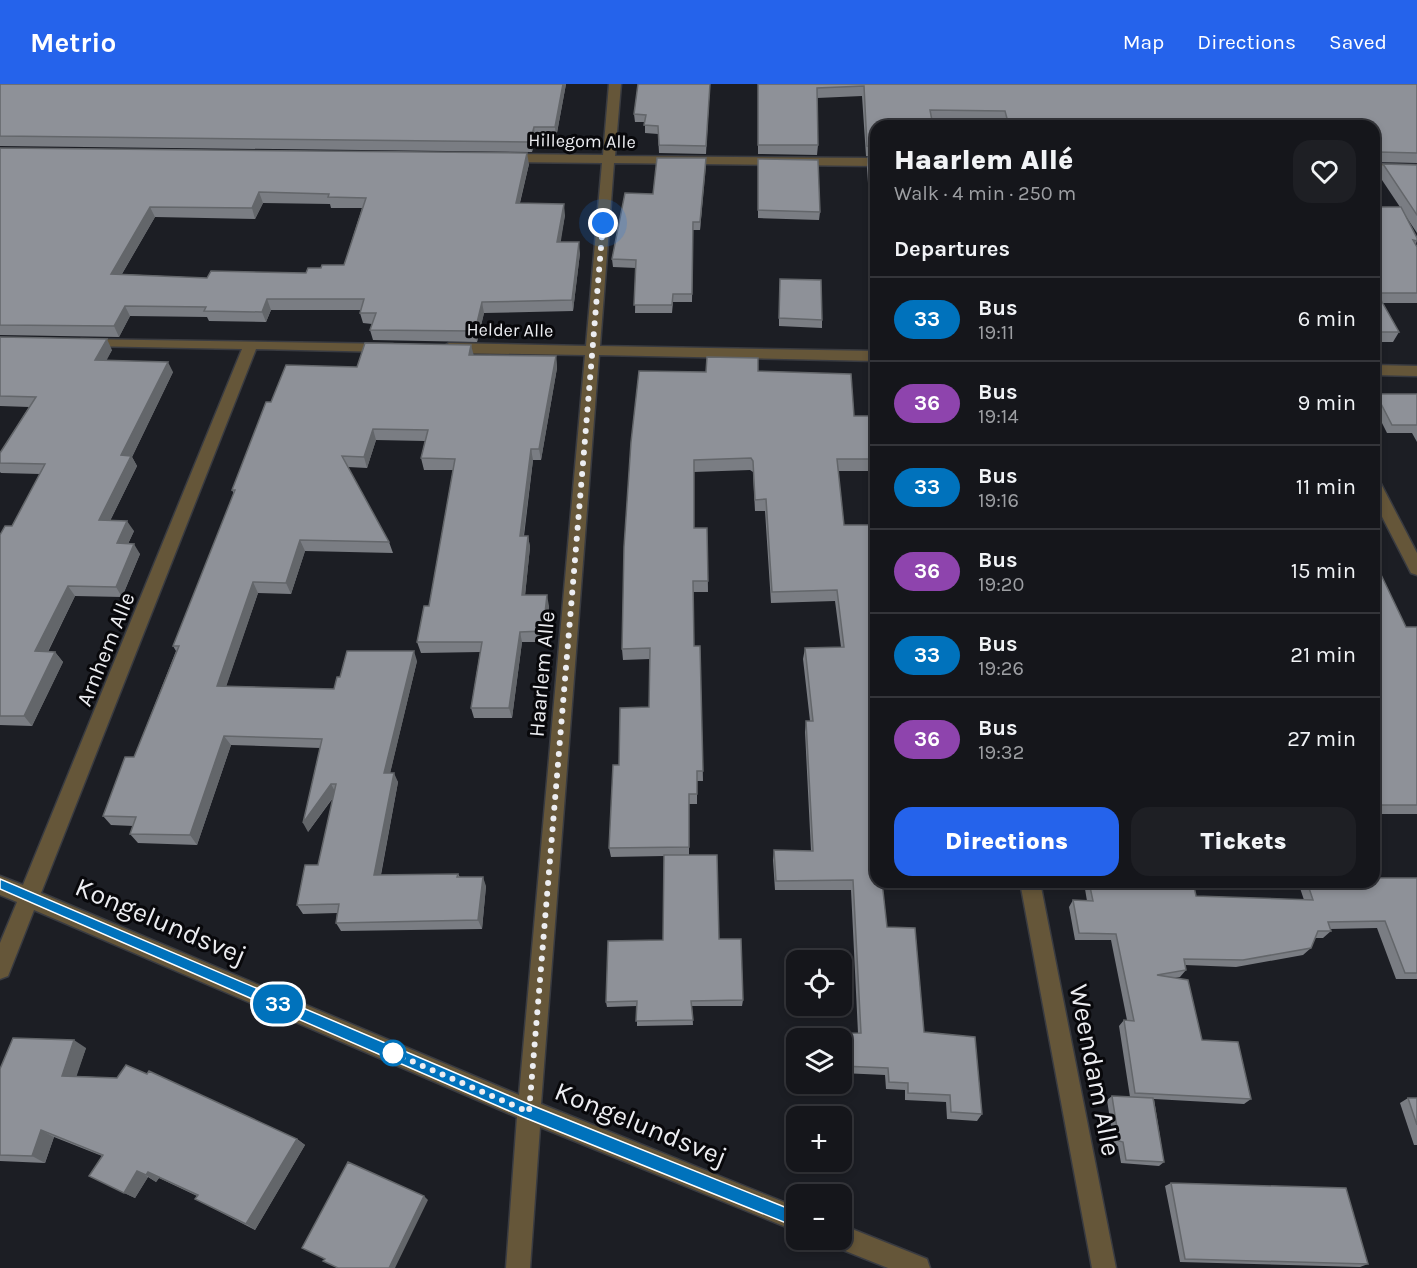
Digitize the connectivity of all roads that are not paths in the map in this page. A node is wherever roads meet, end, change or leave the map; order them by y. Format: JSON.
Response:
{"nodes":[{"id":1,"x":615,"y":84,"type":"edge"},
{"id":2,"x":489,"y":158,"type":"edge"},
{"id":3,"x":608,"y":159,"type":"junction"},
{"id":4,"x":870,"y":162,"type":"edge"},
{"id":5,"x":1380,"y":168,"type":"edge"},
{"id":6,"x":1417,"y":169,"type":"edge"},
{"id":7,"x":72,"y":342,"type":"edge"},
{"id":8,"x":251,"y":345,"type":"junction"},
{"id":9,"x":404,"y":348,"type":"edge"},
{"id":10,"x":439,"y":348,"type":"edge"},
{"id":11,"x":592,"y":351,"type":"junction"},
{"id":12,"x":870,"y":356,"type":"edge"},
{"id":13,"x":1380,"y":370,"type":"edge"},
{"id":14,"x":1417,"y":371,"type":"edge"},
{"id":15,"x":1380,"y":498,"type":"edge"},
{"id":16,"x":1417,"y":569,"type":"edge"},
{"id":17,"x":0,"y":885,"type":"edge"},
{"id":18,"x":1030,"y":888,"type":"edge"},
{"id":19,"x":30,"y":897,"type":"junction"},
{"id":20,"x":0,"y":969,"type":"edge"},
{"id":21,"x":529,"y":1112,"type":"junction"},
{"id":22,"x":786,"y":1215,"type":"edge"},
{"id":23,"x":852,"y":1241,"type":"edge"},
{"id":24,"x":518,"y":1268,"type":"edge"},
{"id":25,"x":918,"y":1268,"type":"edge"},
{"id":26,"x":1104,"y":1268,"type":"edge"}],
"edges":[{"from":1,"to":3,"type":"street","name":"Haarlem Alle"},
{"from":2,"to":3,"type":"street","name":"Hillegom Alle"},
{"from":3,"to":4,"type":"street","name":"Hillegom Alle"},
{"from":3,"to":11,"type":"street","name":"Haarlem Alle"},
{"from":5,"to":6,"type":"street"},
{"from":7,"to":8,"type":"street"},
{"from":8,"to":9,"type":"street"},
{"from":8,"to":19,"type":"street","name":"Arnhem Alle"},
{"from":10,"to":11,"type":"street","name":"Helder Alle"},
{"from":11,"to":12,"type":"street","name":"Helder Alle"},
{"from":11,"to":21,"type":"street","name":"Haarlem Alle"},
{"from":13,"to":14,"type":"street"},
{"from":15,"to":16,"type":"street"},
{"from":17,"to":19,"type":"street","name":"Kongelundsvej"},
{"from":18,"to":26,"type":"street","name":"Weendam Alle"},
{"from":19,"to":20,"type":"street","name":"Arnhem Alle"},
{"from":19,"to":21,"type":"street","name":"Kongelundsvej"},
{"from":21,"to":22,"type":"street","name":"Kongelundsvej"},
{"from":21,"to":24,"type":"street","name":"Haarlem Alle"},
{"from":23,"to":25,"type":"street"}]}
